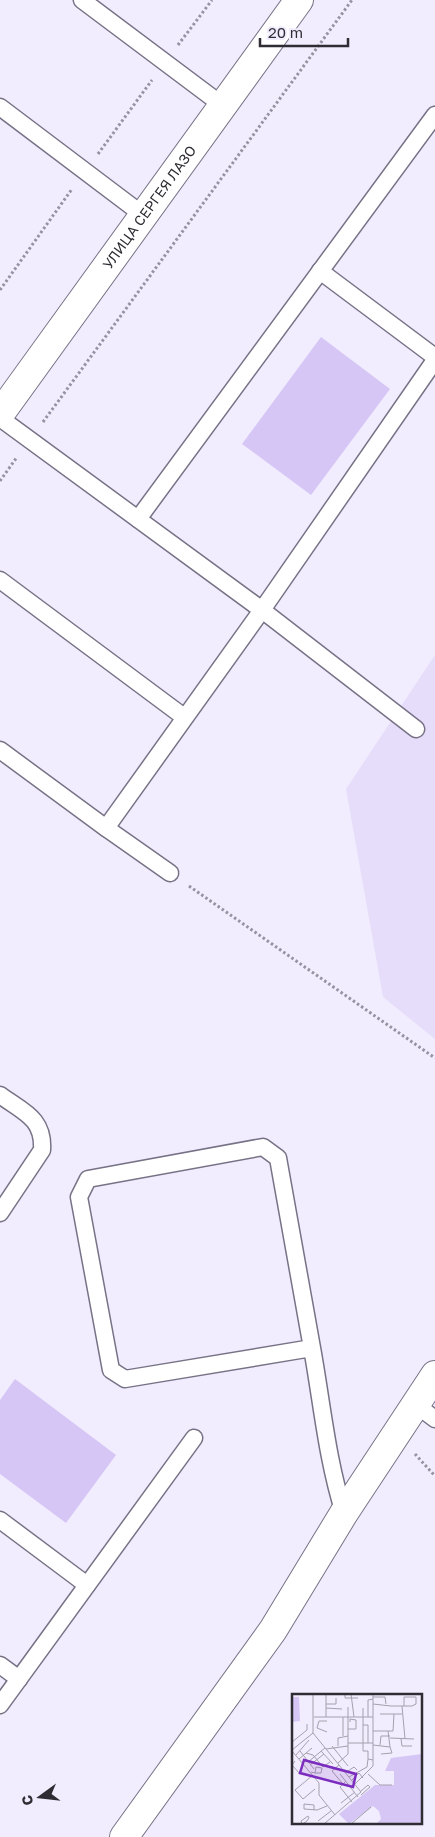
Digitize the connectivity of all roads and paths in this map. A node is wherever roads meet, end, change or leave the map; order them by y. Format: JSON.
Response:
{"nodes":[{"id":1,"x":82,"y":0,"type":"edge"},
{"id":2,"x":212,"y":0,"type":"edge"},
{"id":3,"x":299,"y":0,"type":"edge"},
{"id":4,"x":352,"y":0,"type":"edge"},
{"id":5,"x":166,"y":61,"type":"junction"},
{"id":6,"x":222,"y":105,"type":"junction"},
{"id":7,"x":0,"y":108,"type":"edge"},
{"id":8,"x":435,"y":115,"type":"edge"},
{"id":9,"x":85,"y":171,"type":"junction"},
{"id":10,"x":143,"y":215,"type":"junction"},
{"id":11,"x":320,"y":271,"type":"junction"},
{"id":12,"x":0,"y":290,"type":"edge"},
{"id":13,"x":435,"y":359,"type":"edge"},
{"id":14,"x":0,"y":414,"type":"edge"},
{"id":15,"x":0,"y":418,"type":"edge"},
{"id":16,"x":29,"y":440,"type":"junction"},
{"id":17,"x":0,"y":481,"type":"edge"},
{"id":18,"x":138,"y":519,"type":"junction"},
{"id":19,"x":0,"y":580,"type":"edge"},
{"id":20,"x":262,"y":610,"type":"junction"},
{"id":21,"x":184,"y":717,"type":"junction"},
{"id":22,"x":416,"y":729,"type":"dead end"},
{"id":23,"x":0,"y":750,"type":"edge"},
{"id":24,"x":106,"y":828,"type":"junction"},
{"id":25,"x":170,"y":873,"type":"joint"},
{"id":26,"x":435,"y":1058,"type":"edge"},
{"id":27,"x":0,"y":1095,"type":"edge"},
{"id":28,"x":0,"y":1213,"type":"edge"},
{"id":29,"x":312,"y":1348,"type":"junction"},
{"id":30,"x":435,"y":1375,"type":"edge"},
{"id":31,"x":425,"y":1411,"type":"edge"},
{"id":32,"x":194,"y":1438,"type":"dead end"},
{"id":33,"x":344,"y":1513,"type":"junction"},
{"id":34,"x":0,"y":1520,"type":"edge"},
{"id":35,"x":87,"y":1584,"type":"junction"},
{"id":36,"x":0,"y":1665,"type":"edge"},
{"id":37,"x":19,"y":1679,"type":"junction"},
{"id":38,"x":0,"y":1705,"type":"edge"},
{"id":39,"x":124,"y":1837,"type":"edge"}],
"edges":[{"from":1,"to":5,"type":"lane"},
{"from":2,"to":5,"type":"path"},
{"from":3,"to":6,"type":"street","name":"УЛИЦА СЕРГЕЯ ЛАЗО"},
{"from":4,"to":16,"type":"path"},
{"from":5,"to":6,"type":"lane"},
{"from":5,"to":9,"type":"path"},
{"from":6,"to":10,"type":"street","name":"УЛИЦА СЕРГЕЯ ЛАЗО"},
{"from":7,"to":9,"type":"lane"},
{"from":8,"to":11,"type":"lane"},
{"from":9,"to":10,"type":"lane"},
{"from":9,"to":12,"type":"path"},
{"from":10,"to":14,"type":"street","name":"УЛИЦА СЕРГЕЯ ЛАЗО"},
{"from":11,"to":13,"type":"lane"},
{"from":11,"to":18,"type":"lane"},
{"from":13,"to":20,"type":"lane"},
{"from":15,"to":16,"type":"lane"},
{"from":16,"to":17,"type":"path"},
{"from":16,"to":18,"type":"lane"},
{"from":18,"to":20,"type":"lane"},
{"from":19,"to":21,"type":"lane"},
{"from":20,"to":21,"type":"lane"},
{"from":20,"to":22,"type":"lane"},
{"from":21,"to":24,"type":"lane"},
{"from":23,"to":24,"type":"lane"},
{"from":24,"to":25,"type":"lane"},
{"from":25,"to":26,"type":"path"},
{"from":27,"to":28,"type":"lane"},
{"from":29,"to":29,"type":"lane"},
{"from":29,"to":33,"type":"lane"},
{"from":30,"to":31,"type":"street"},
{"from":31,"to":33,"type":"street"},
{"from":32,"to":35,"type":"lane"},
{"from":33,"to":39,"type":"street"},
{"from":34,"to":35,"type":"lane"},
{"from":35,"to":37,"type":"lane"},
{"from":36,"to":37,"type":"lane"},
{"from":37,"to":38,"type":"lane"}]}
